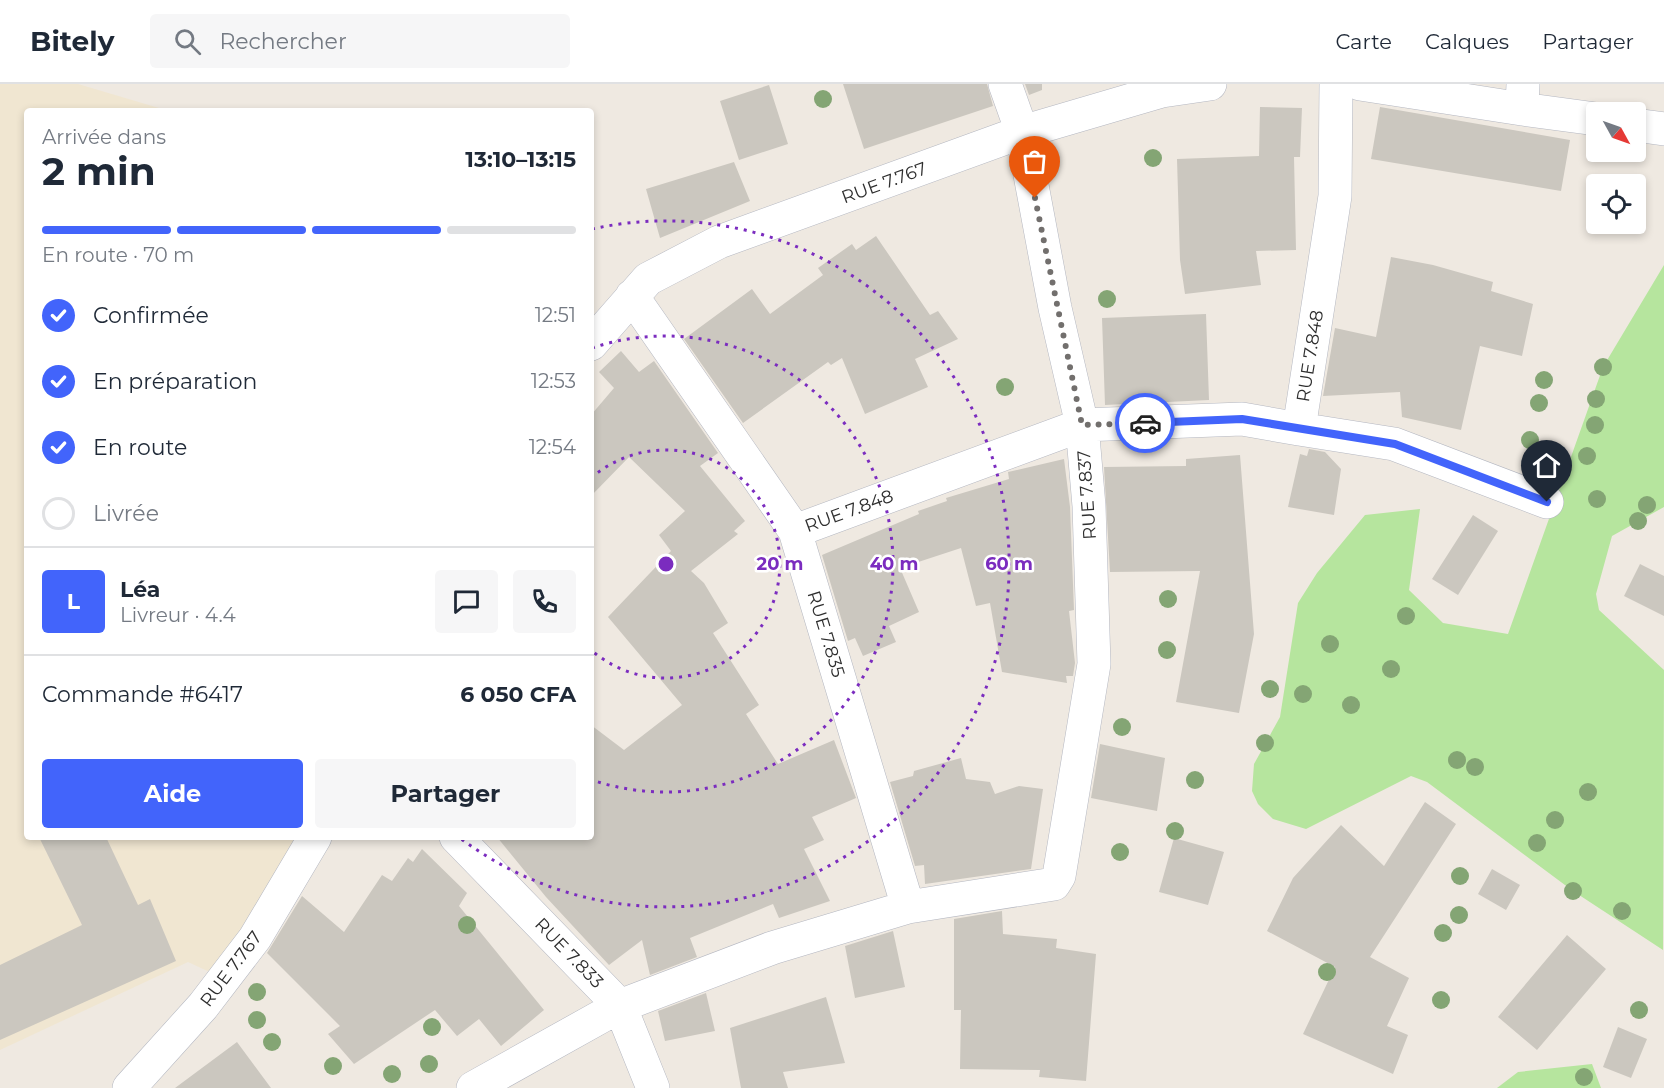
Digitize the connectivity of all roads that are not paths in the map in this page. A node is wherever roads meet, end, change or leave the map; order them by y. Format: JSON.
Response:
{"nodes":[{"id":1,"x":1005,"y":84,"type":"edge"},
{"id":2,"x":1210,"y":84,"type":"edge"},
{"id":3,"x":1336,"y":84,"type":"edge"},
{"id":4,"x":1360,"y":84,"type":"edge"},
{"id":5,"x":1522,"y":96,"type":"edge"},
{"id":6,"x":1586,"y":116,"type":"edge"},
{"id":7,"x":1646,"y":127,"type":"edge"},
{"id":8,"x":1664,"y":129,"type":"edge"},
{"id":9,"x":1023,"y":132,"type":"junction"},
{"id":10,"x":632,"y":296,"type":"junction"},
{"id":11,"x":594,"y":340,"type":"edge"},
{"id":12,"x":1082,"y":425,"type":"junction"},
{"id":13,"x":1299,"y":429,"type":"junction"},
{"id":14,"x":1547,"y":502,"type":"dead end"},
{"id":15,"x":795,"y":531,"type":"junction"},
{"id":16,"x":313,"y":840,"type":"edge"},
{"id":17,"x":459,"y":840,"type":"edge"},
{"id":18,"x":908,"y":907,"type":"junction"},
{"id":19,"x":620,"y":1006,"type":"junction"},
{"id":20,"x":129,"y":1088,"type":"edge"},
{"id":21,"x":473,"y":1088,"type":"edge"},
{"id":22,"x":652,"y":1088,"type":"edge"}],
"edges":[{"from":1,"to":9,"type":"street","name":"RUE 7.837"},
{"from":2,"to":9,"type":"street","name":"RUE 7.767"},
{"from":3,"to":13,"type":"street","name":"RUE 7.848"},
{"from":4,"to":5,"type":"street"},
{"from":5,"to":6,"type":"street"},
{"from":7,"to":8,"type":"street"},
{"from":9,"to":10,"type":"street","name":"RUE 7.767"},
{"from":9,"to":12,"type":"street","name":"RUE 7.837"},
{"from":10,"to":11,"type":"street","name":"RUE 7.767"},
{"from":10,"to":15,"type":"street","name":"RUE 7.835"},
{"from":12,"to":13,"type":"street","name":"RUE 7.848"},
{"from":12,"to":15,"type":"street","name":"RUE 7.848"},
{"from":12,"to":18,"type":"street","name":"RUE 7.837"},
{"from":13,"to":14,"type":"street"},
{"from":15,"to":18,"type":"street","name":"RUE 7.835"},
{"from":16,"to":20,"type":"street","name":"RUE 7.767"},
{"from":17,"to":19,"type":"street","name":"RUE 7.833"},
{"from":18,"to":19,"type":"street"},
{"from":19,"to":21,"type":"street"},
{"from":19,"to":22,"type":"street","name":"RUE 7.833"}]}
